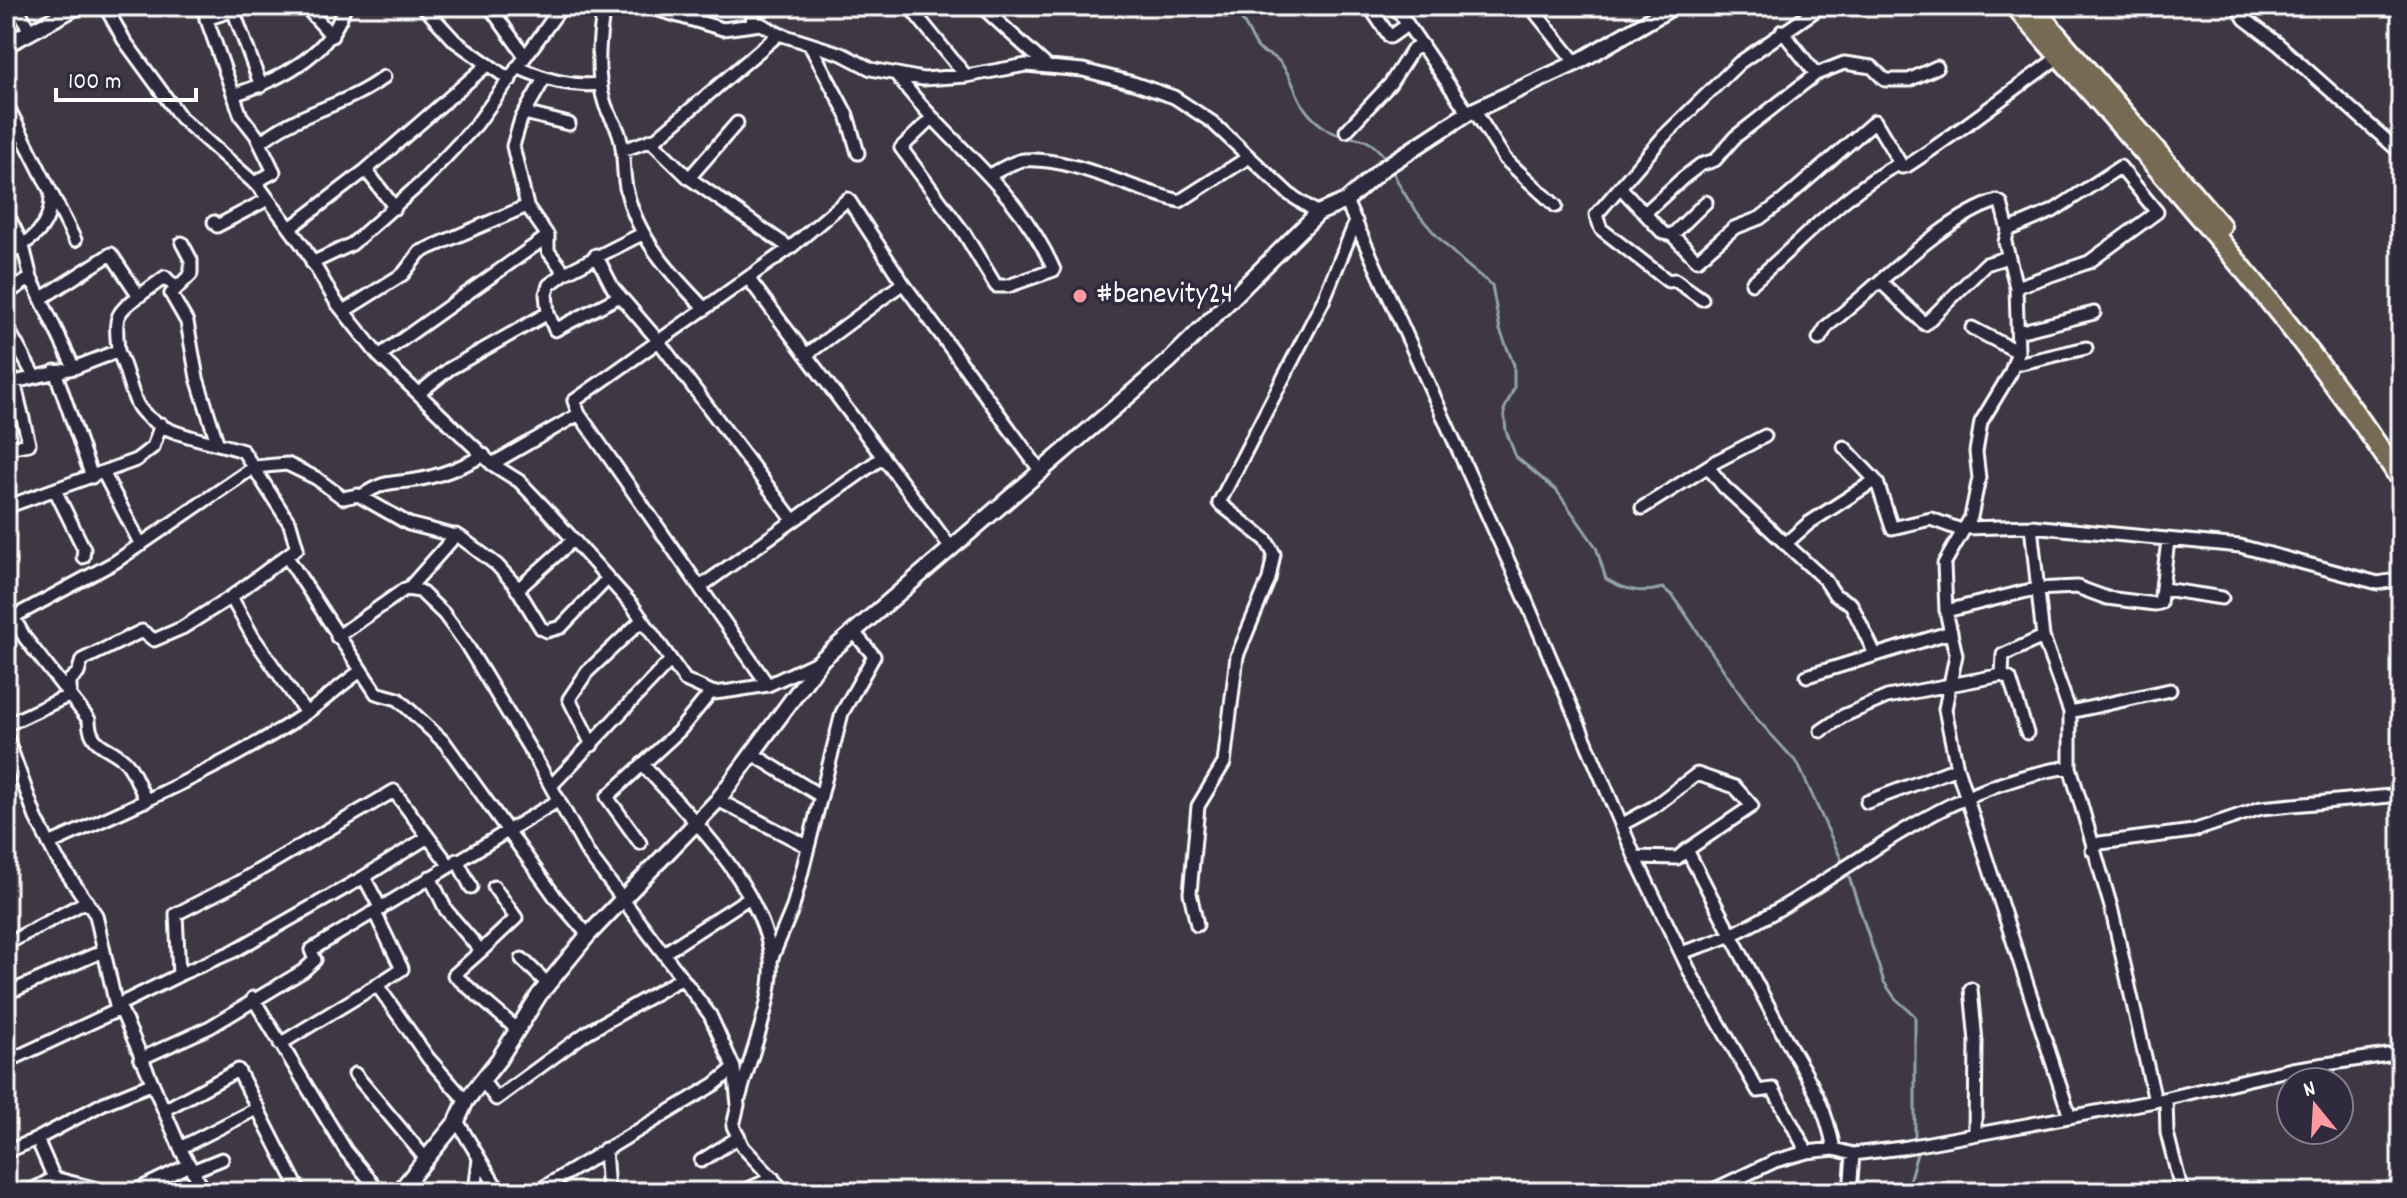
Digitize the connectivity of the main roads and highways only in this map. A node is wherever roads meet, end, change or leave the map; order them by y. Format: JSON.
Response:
{"nodes":[{"id":1,"x":2015,"y":6,"type":"edge"},
{"id":2,"x":2032,"y":6,"type":"edge"},
{"id":3,"x":2401,"y":460,"type":"edge"},
{"id":4,"x":2401,"y":480,"type":"edge"}],
"edges":[{"from":1,"to":4,"type":"main road"},
{"from":2,"to":3,"type":"main road"}]}
